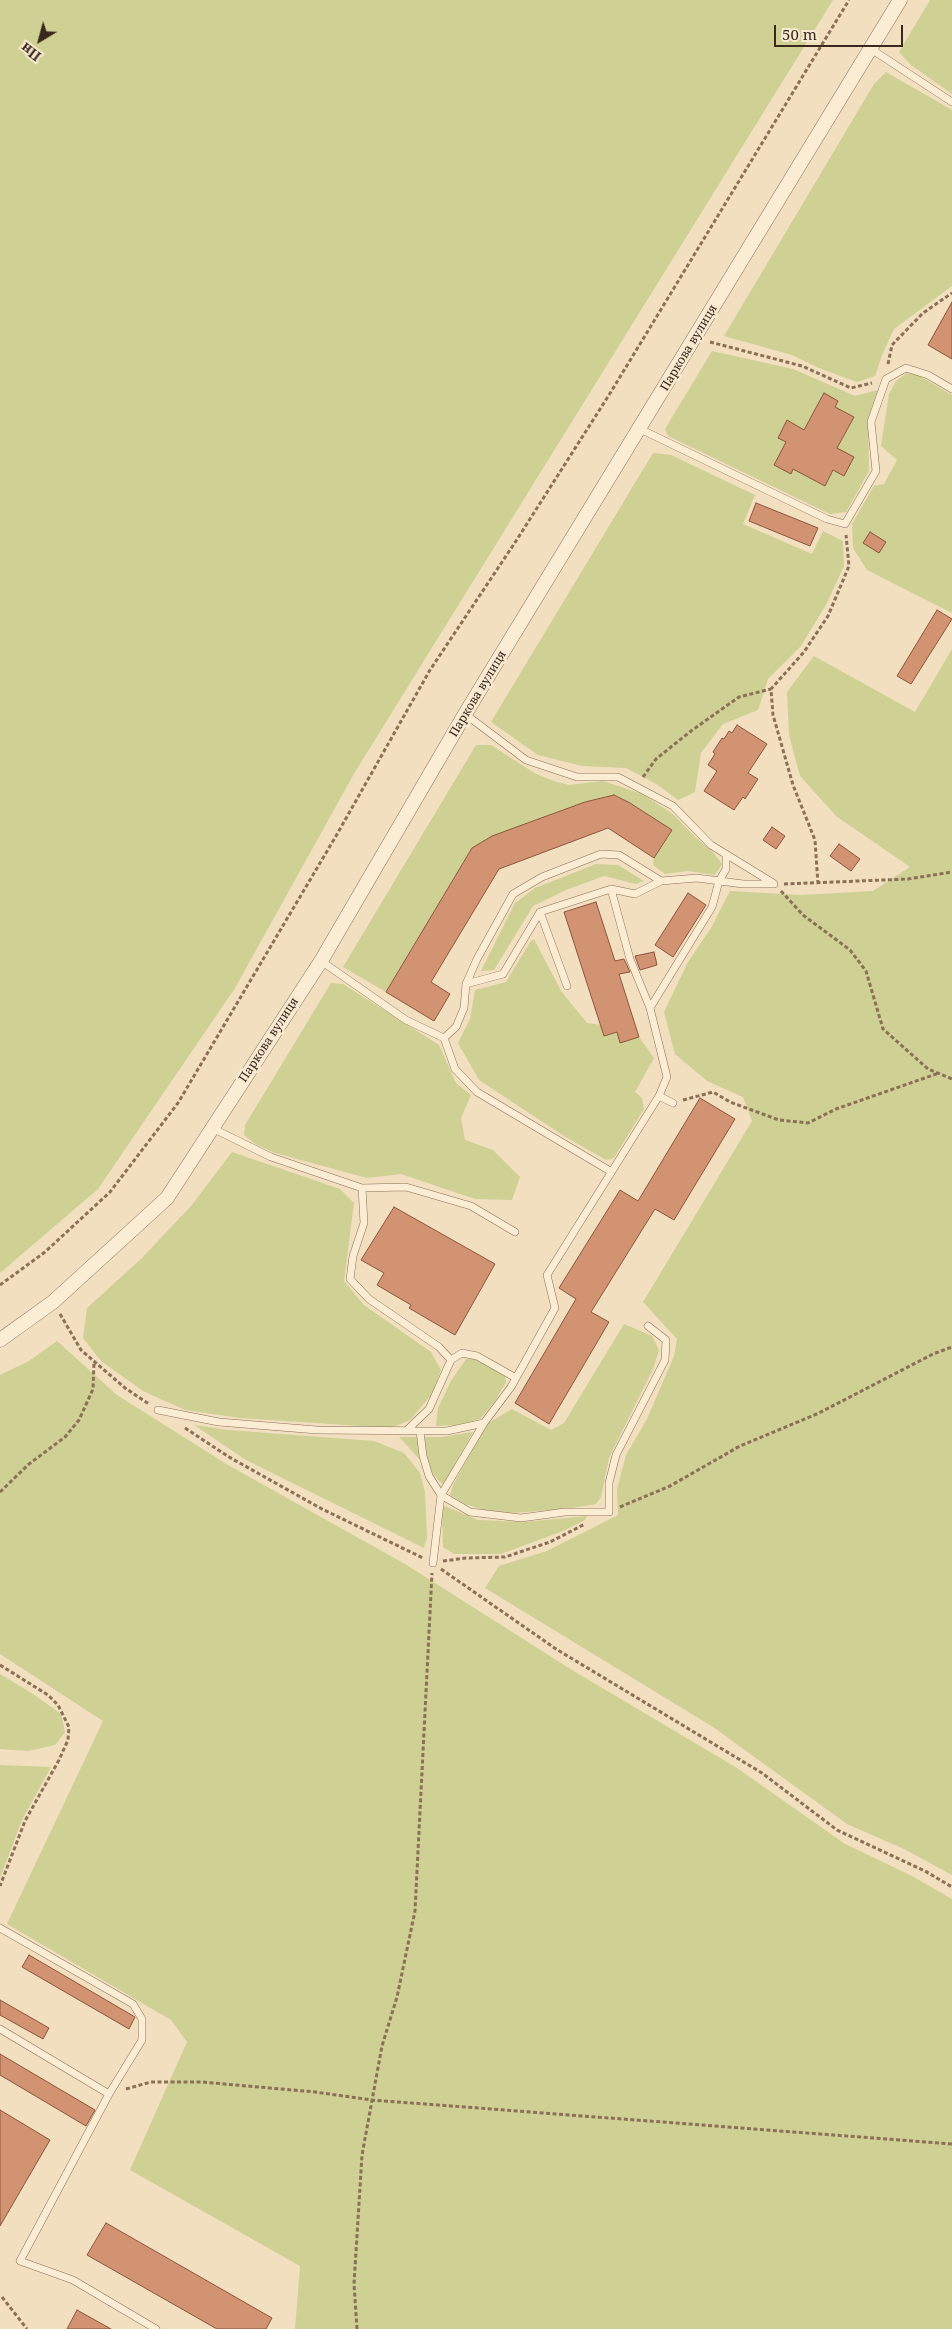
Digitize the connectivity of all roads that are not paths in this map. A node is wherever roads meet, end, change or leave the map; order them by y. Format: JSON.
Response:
{"nodes":[{"id":1,"x":900,"y":0,"type":"edge"},
{"id":2,"x":871,"y":49,"type":"junction"},
{"id":3,"x":952,"y":102,"type":"edge"},
{"id":4,"x":952,"y":389,"type":"edge"},
{"id":5,"x":640,"y":429,"type":"junction"},
{"id":6,"x":465,"y":714,"type":"junction"},
{"id":7,"x":726,"y":854,"type":"junction"},
{"id":8,"x":661,"y":881,"type":"junction"},
{"id":9,"x":720,"y":881,"type":"junction"},
{"id":10,"x":611,"y":889,"type":"junction"},
{"id":11,"x":540,"y":912,"type":"junction"},
{"id":12,"x":321,"y":961,"type":"junction"},
{"id":13,"x":466,"y":984,"type":"junction"},
{"id":14,"x":567,"y":986,"type":"dead end"},
{"id":15,"x":650,"y":1008,"type":"junction"},
{"id":16,"x":444,"y":1038,"type":"junction"},
{"id":17,"x":659,"y":1096,"type":"junction"},
{"id":18,"x":673,"y":1103,"type":"road end"},
{"id":19,"x":212,"y":1128,"type":"junction"},
{"id":20,"x":610,"y":1172,"type":"junction"},
{"id":21,"x":362,"y":1188,"type":"junction"},
{"id":22,"x":515,"y":1232,"type":"dead end"},
{"id":23,"x":648,"y":1326,"type":"dead end"},
{"id":24,"x":0,"y":1340,"type":"edge"},
{"id":25,"x":451,"y":1360,"type":"junction"},
{"id":26,"x":516,"y":1378,"type":"junction"},
{"id":27,"x":158,"y":1410,"type":"road end"},
{"id":28,"x":484,"y":1423,"type":"junction"},
{"id":29,"x":406,"y":1431,"type":"junction"},
{"id":30,"x":420,"y":1431,"type":"junction"},
{"id":31,"x":441,"y":1495,"type":"junction"},
{"id":32,"x":433,"y":1563,"type":"road end"},
{"id":33,"x":0,"y":1928,"type":"edge"},
{"id":34,"x":0,"y":2029,"type":"edge"},
{"id":35,"x":109,"y":2094,"type":"junction"},
{"id":36,"x":156,"y":2329,"type":"edge"}],
"edges":[{"from":1,"to":2,"type":"street","name":"Паркова вулиця"},
{"from":2,"to":3,"type":"lane"},
{"from":2,"to":5,"type":"street","name":"Паркова вулиця"},
{"from":4,"to":5,"type":"lane"},
{"from":5,"to":6,"type":"street","name":"Паркова вулиця"},
{"from":6,"to":7,"type":"lane"},
{"from":6,"to":12,"type":"street","name":"Паркова вулиця"},
{"from":7,"to":9,"type":"lane"},
{"from":7,"to":9,"type":"lane"},
{"from":8,"to":9,"type":"lane"},
{"from":8,"to":10,"type":"lane"},
{"from":8,"to":13,"type":"lane"},
{"from":9,"to":15,"type":"lane"},
{"from":10,"to":11,"type":"lane"},
{"from":10,"to":15,"type":"lane"},
{"from":11,"to":13,"type":"lane"},
{"from":11,"to":14,"type":"lane"},
{"from":12,"to":16,"type":"lane"},
{"from":12,"to":19,"type":"street","name":"Паркова вулиця"},
{"from":13,"to":16,"type":"lane"},
{"from":15,"to":17,"type":"lane"},
{"from":16,"to":20,"type":"lane"},
{"from":17,"to":18,"type":"lane"},
{"from":17,"to":20,"type":"lane"},
{"from":19,"to":21,"type":"lane"},
{"from":19,"to":24,"type":"street","name":"Паркова вулиця"},
{"from":20,"to":26,"type":"lane"},
{"from":21,"to":22,"type":"lane"},
{"from":21,"to":25,"type":"lane"},
{"from":23,"to":31,"type":"lane"},
{"from":25,"to":26,"type":"lane"},
{"from":25,"to":29,"type":"lane"},
{"from":26,"to":28,"type":"lane"},
{"from":27,"to":29,"type":"lane"},
{"from":28,"to":30,"type":"lane"},
{"from":28,"to":31,"type":"lane"},
{"from":29,"to":30,"type":"lane"},
{"from":30,"to":31,"type":"lane"},
{"from":31,"to":32,"type":"lane"},
{"from":33,"to":35,"type":"lane"},
{"from":34,"to":35,"type":"lane"},
{"from":35,"to":36,"type":"lane"}]}
